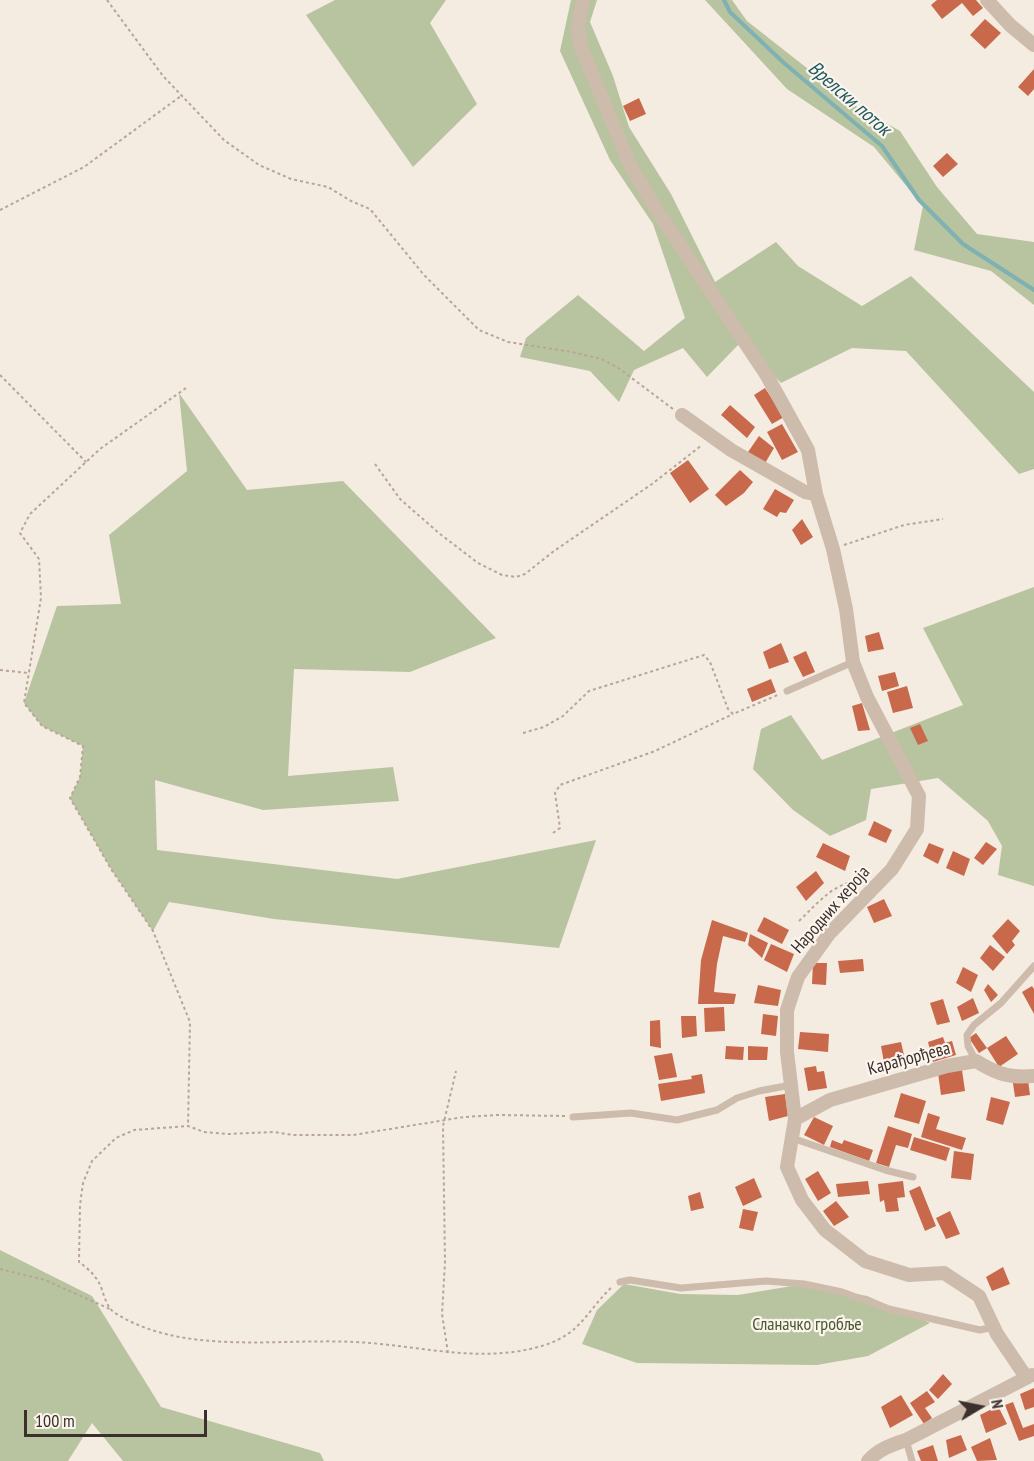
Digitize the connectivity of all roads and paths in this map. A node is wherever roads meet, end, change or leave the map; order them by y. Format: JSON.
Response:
{"nodes":[{"id":1,"x":107,"y":0,"type":"edge"},
{"id":2,"x":583,"y":0,"type":"edge"},
{"id":3,"x":987,"y":0,"type":"edge"},
{"id":4,"x":1034,"y":45,"type":"edge"},
{"id":5,"x":181,"y":96,"type":"junction"},
{"id":6,"x":0,"y":210,"type":"edge"},
{"id":7,"x":0,"y":375,"type":"edge"},
{"id":8,"x":186,"y":388,"type":"dead end"},
{"id":9,"x":682,"y":415,"type":"joint"},
{"id":10,"x":712,"y":437,"type":"junction"},
{"id":11,"x":86,"y":462,"type":"junction"},
{"id":12,"x":375,"y":464,"type":"dead end"},
{"id":13,"x":816,"y":494,"type":"junction"},
{"id":14,"x":943,"y":519,"type":"dead end"},
{"id":15,"x":832,"y":549,"type":"junction"},
{"id":16,"x":853,"y":662,"type":"junction"},
{"id":17,"x":0,"y":670,"type":"edge"},
{"id":18,"x":28,"y":674,"type":"junction"},
{"id":19,"x":787,"y":691,"type":"joint"},
{"id":20,"x":733,"y":714,"type":"junction"},
{"id":21,"x":523,"y":733,"type":"dead end"},
{"id":22,"x":553,"y":832,"type":"dead end"},
{"id":23,"x":879,"y":881,"type":"junction"},
{"id":24,"x":799,"y":921,"type":"dead end"},
{"id":25,"x":1034,"y":966,"type":"edge"},
{"id":26,"x":976,"y":1061,"type":"junction"},
{"id":27,"x":456,"y":1071,"type":"dead end"},
{"id":28,"x":1034,"y":1076,"type":"edge"},
{"id":29,"x":791,"y":1084,"type":"junction"},
{"id":30,"x":573,"y":1117,"type":"joint"},
{"id":31,"x":446,"y":1119,"type":"junction"},
{"id":32,"x":795,"y":1119,"type":"junction"},
{"id":33,"x":188,"y":1126,"type":"junction"},
{"id":34,"x":792,"y":1138,"type":"junction"},
{"id":35,"x":913,"y":1177,"type":"dead end"},
{"id":36,"x":0,"y":1269,"type":"edge"},
{"id":37,"x":620,"y":1282,"type":"joint"},
{"id":38,"x":110,"y":1309,"type":"junction"},
{"id":39,"x":994,"y":1327,"type":"junction"},
{"id":40,"x":448,"y":1353,"type":"junction"},
{"id":41,"x":1030,"y":1376,"type":"edge"},
{"id":42,"x":906,"y":1440,"type":"junction"},
{"id":43,"x":868,"y":1461,"type":"edge"},
{"id":44,"x":912,"y":1461,"type":"edge"}],
"edges":[{"from":1,"to":5,"type":"path"},
{"from":2,"to":13,"type":"street","name":"Народних хероја"},
{"from":3,"to":4,"type":"street"},
{"from":5,"to":6,"type":"path"},
{"from":5,"to":9,"type":"path"},
{"from":7,"to":11,"type":"path"},
{"from":8,"to":11,"type":"path"},
{"from":9,"to":10,"type":"street"},
{"from":10,"to":12,"type":"path"},
{"from":10,"to":13,"type":"street"},
{"from":11,"to":18,"type":"path"},
{"from":13,"to":15,"type":"street","name":"Народних хероја"},
{"from":14,"to":15,"type":"path"},
{"from":15,"to":16,"type":"street","name":"Народних хероја"},
{"from":16,"to":19,"type":"lane"},
{"from":16,"to":23,"type":"street","name":"Народних хероја"},
{"from":17,"to":18,"type":"path"},
{"from":18,"to":33,"type":"path"},
{"from":19,"to":20,"type":"path"},
{"from":20,"to":21,"type":"path"},
{"from":20,"to":22,"type":"path"},
{"from":23,"to":24,"type":"path"},
{"from":23,"to":29,"type":"street","name":"Народних хероја"},
{"from":25,"to":26,"type":"lane"},
{"from":26,"to":28,"type":"street","name":"Карађорђева"},
{"from":26,"to":32,"type":"street","name":"Карађорђева"},
{"from":27,"to":31,"type":"path"},
{"from":29,"to":30,"type":"lane"},
{"from":29,"to":32,"type":"street","name":"Народних хероја"},
{"from":30,"to":31,"type":"path"},
{"from":31,"to":33,"type":"path"},
{"from":31,"to":40,"type":"path"},
{"from":32,"to":34,"type":"street","name":"Народних хероја"},
{"from":33,"to":38,"type":"path"},
{"from":34,"to":35,"type":"lane"},
{"from":34,"to":39,"type":"street","name":"Народних хероја"},
{"from":36,"to":38,"type":"path"},
{"from":37,"to":39,"type":"lane"},
{"from":37,"to":40,"type":"path"},
{"from":38,"to":40,"type":"path"},
{"from":39,"to":41,"type":"street","name":"Народних хероја"},
{"from":41,"to":42,"type":"street"},
{"from":42,"to":43,"type":"street"},
{"from":42,"to":44,"type":"lane"}]}
